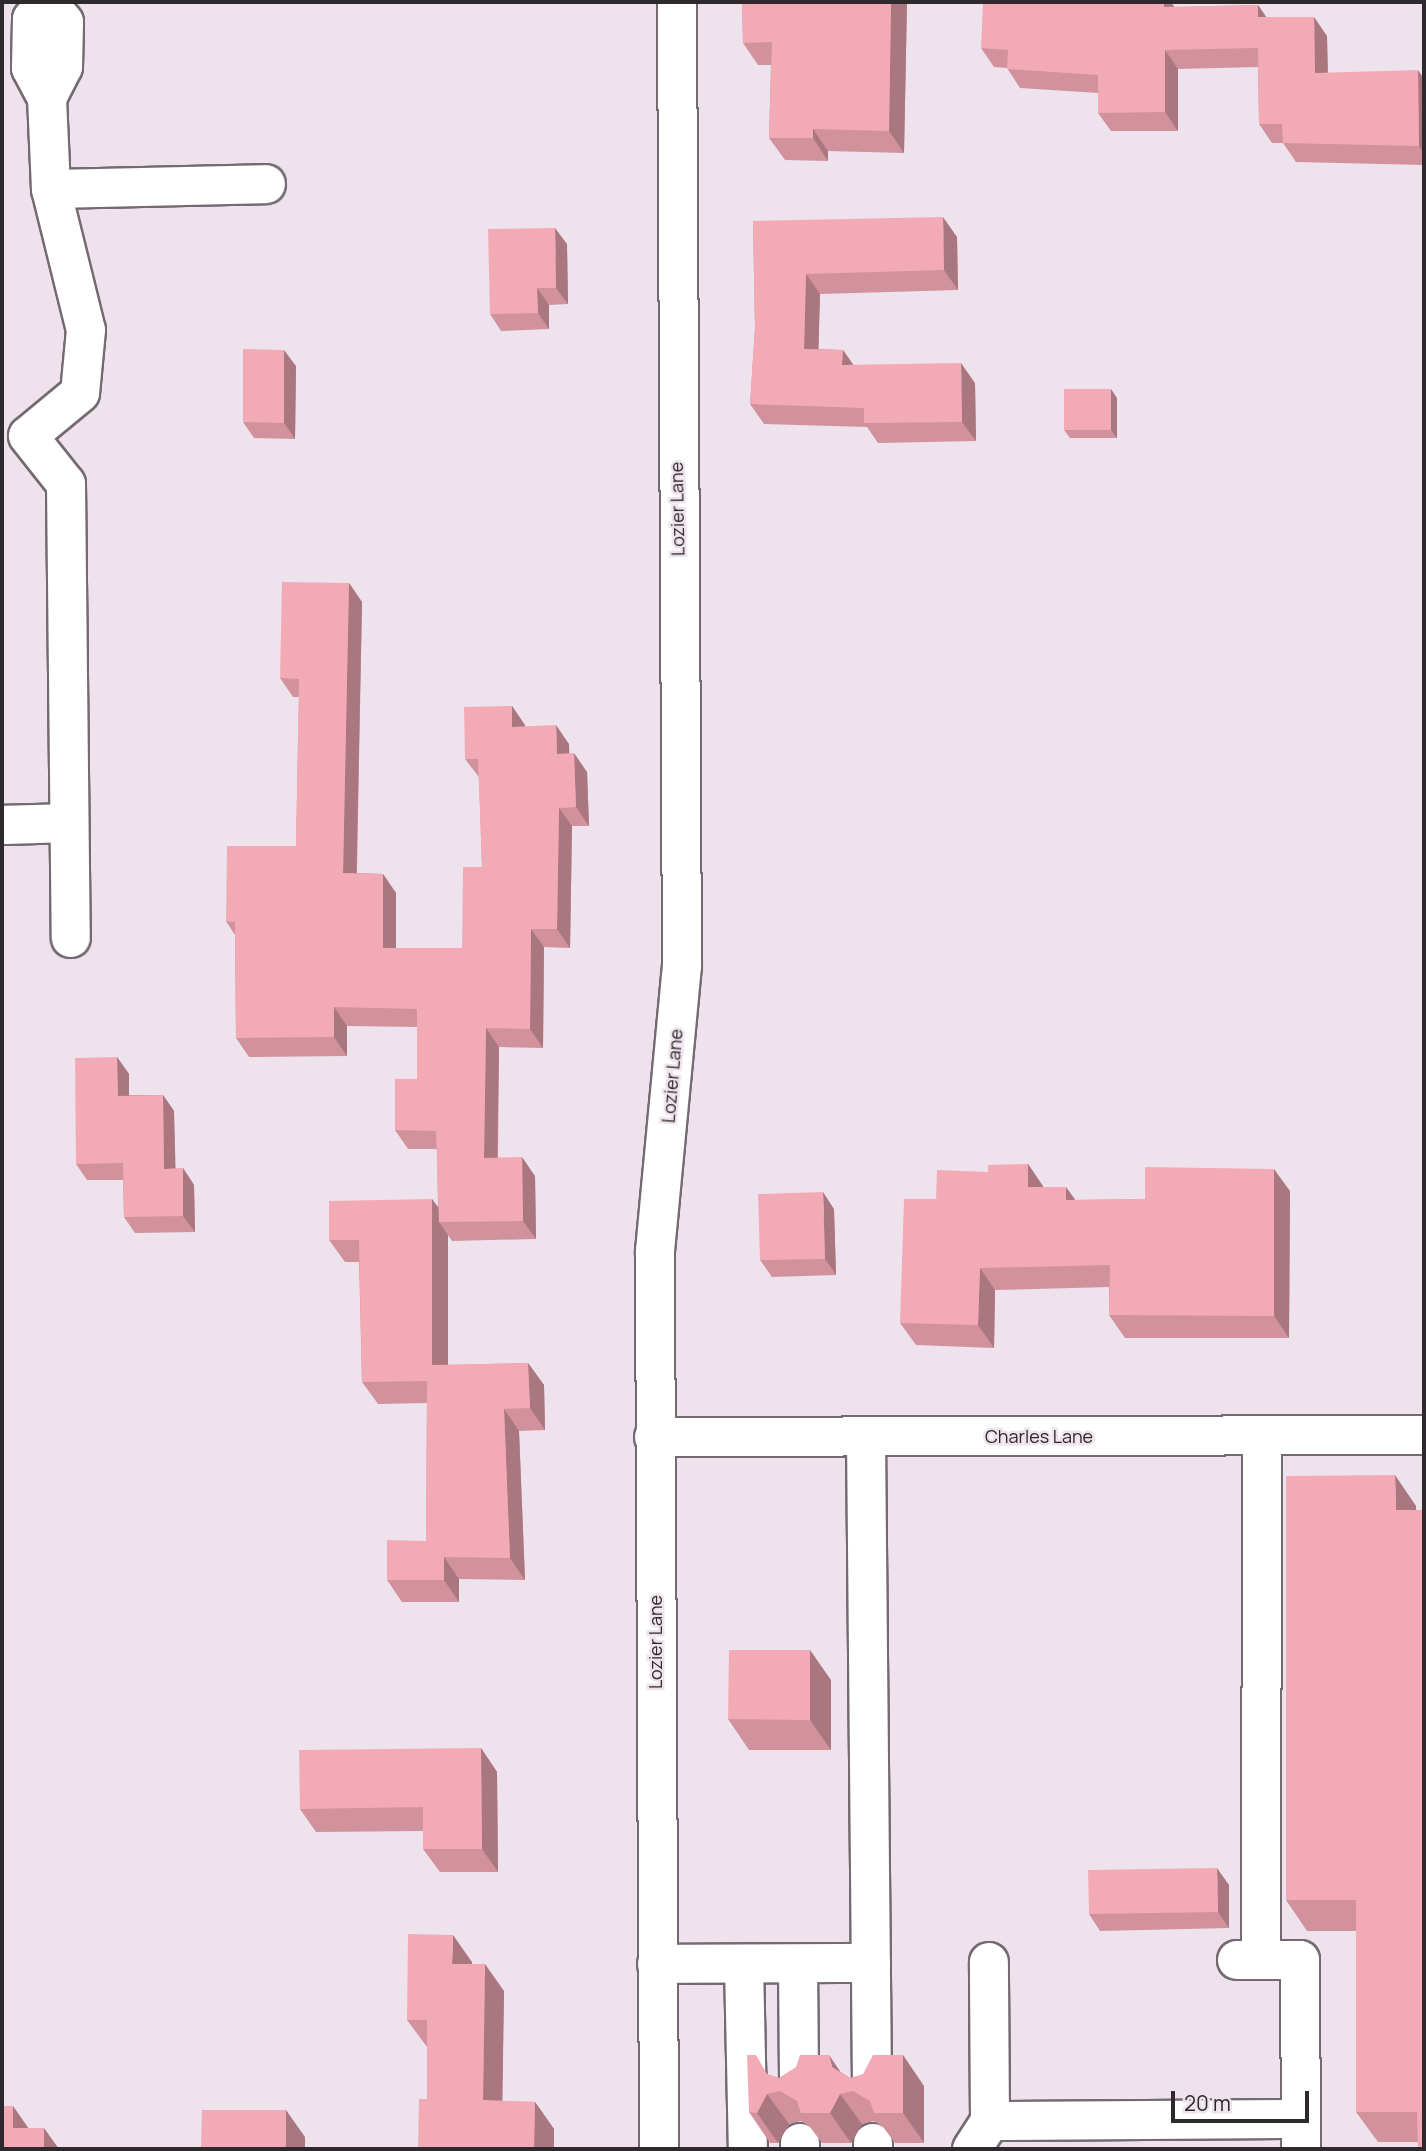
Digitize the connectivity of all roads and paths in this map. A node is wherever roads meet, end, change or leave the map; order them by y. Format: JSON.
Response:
{"nodes":[{"id":1,"x":46,"y":2,"type":"edge"},
{"id":2,"x":677,"y":2,"type":"edge"},
{"id":3,"x":265,"y":184,"type":"dead end"},
{"id":4,"x":51,"y":189,"type":"junction"},
{"id":5,"x":69,"y":823,"type":"junction"},
{"id":6,"x":2,"y":825,"type":"edge"},
{"id":7,"x":71,"y":938,"type":"dead end"},
{"id":8,"x":1262,"y":1435,"type":"junction"},
{"id":9,"x":1424,"y":1435,"type":"edge"},
{"id":10,"x":654,"y":1437,"type":"junction"},
{"id":11,"x":866,"y":1437,"type":"junction"},
{"id":12,"x":989,"y":1962,"type":"dead end"},
{"id":13,"x":871,"y":1963,"type":"junction"},
{"id":14,"x":657,"y":1964,"type":"junction"},
{"id":15,"x":744,"y":1964,"type":"junction"},
{"id":16,"x":799,"y":1964,"type":"junction"},
{"id":17,"x":799,"y":2086,"type":"edge"},
{"id":18,"x":873,"y":2086,"type":"edge"},
{"id":19,"x":1301,"y":2134,"type":"edge"},
{"id":20,"x":981,"y":2135,"type":"edge"},
{"id":21,"x":659,"y":2149,"type":"edge"},
{"id":22,"x":748,"y":2149,"type":"edge"}],
"edges":[{"from":1,"to":4,"type":"main road"},
{"from":2,"to":10,"type":"main road","name":"Lozier Lane"},
{"from":3,"to":4,"type":"main road"},
{"from":4,"to":5,"type":"main road"},
{"from":5,"to":6,"type":"main road"},
{"from":5,"to":7,"type":"main road"},
{"from":8,"to":9,"type":"main road","name":"Charles Lane"},
{"from":8,"to":11,"type":"main road","name":"Charles Lane"},
{"from":8,"to":19,"type":"main road"},
{"from":10,"to":11,"type":"main road","name":"Charles Lane"},
{"from":10,"to":14,"type":"main road","name":"Lozier Lane"},
{"from":11,"to":13,"type":"main road"},
{"from":12,"to":20,"type":"main road"},
{"from":13,"to":16,"type":"main road"},
{"from":13,"to":18,"type":"main road"},
{"from":14,"to":15,"type":"main road"},
{"from":14,"to":21,"type":"main road","name":"Lozier Lane"},
{"from":15,"to":16,"type":"main road"},
{"from":15,"to":22,"type":"main road"},
{"from":16,"to":17,"type":"main road"},
{"from":19,"to":20,"type":"main road"}]}
